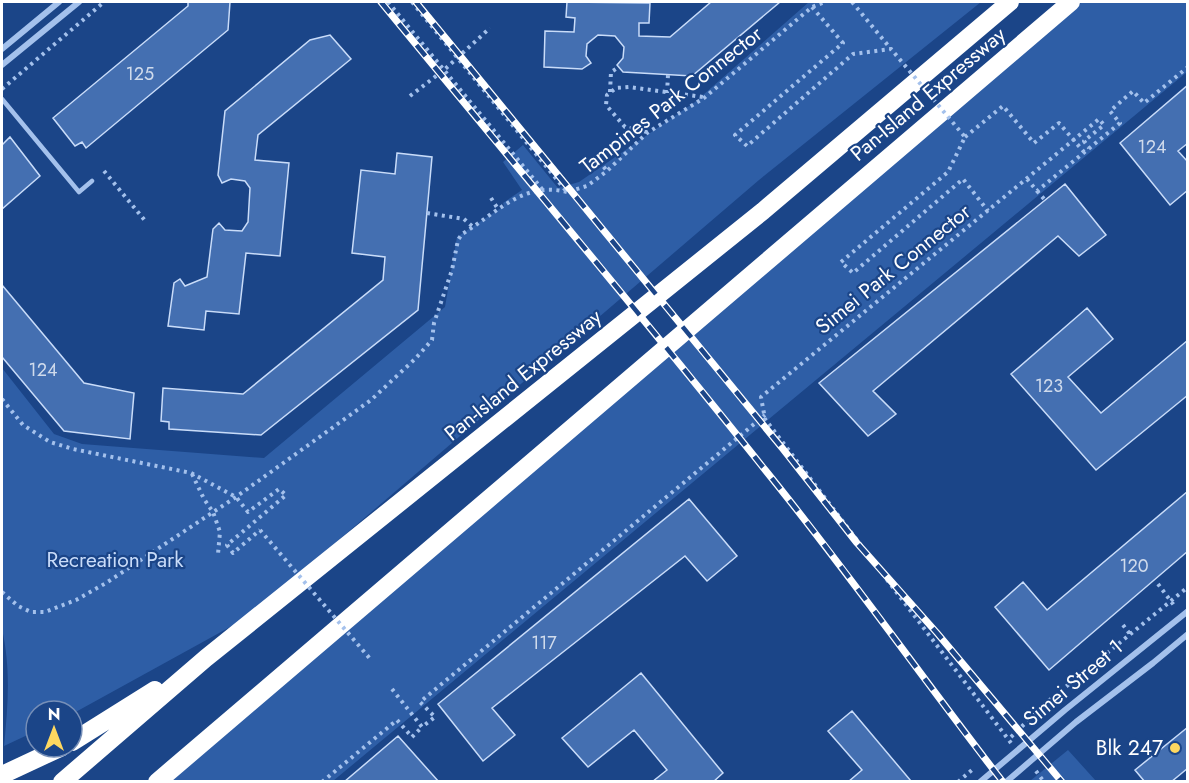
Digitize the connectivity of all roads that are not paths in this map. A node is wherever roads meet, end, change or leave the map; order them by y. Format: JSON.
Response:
{"nodes":[{"id":1,"x":59,"y":2,"type":"edge"},
{"id":2,"x":79,"y":2,"type":"edge"},
{"id":3,"x":1010,"y":2,"type":"edge"},
{"id":4,"x":1071,"y":2,"type":"edge"},
{"id":5,"x":2,"y":49,"type":"edge"},
{"id":6,"x":2,"y":66,"type":"edge"},
{"id":7,"x":2,"y":99,"type":"edge"},
{"id":8,"x":92,"y":181,"type":"dead end"},
{"id":9,"x":1188,"y":611,"type":"edge"},
{"id":10,"x":1188,"y":634,"type":"edge"},
{"id":11,"x":206,"y":658,"type":"junction"},
{"id":12,"x":84,"y":734,"type":"edge"},
{"id":13,"x":36,"y":759,"type":"edge"},
{"id":14,"x":2,"y":775,"type":"edge"},
{"id":15,"x":62,"y":782,"type":"edge"},
{"id":16,"x":158,"y":782,"type":"edge"},
{"id":17,"x":980,"y":782,"type":"edge"},
{"id":18,"x":1006,"y":782,"type":"edge"}],
"edges":[{"from":1,"to":5,"type":"street"},
{"from":2,"to":6,"type":"street"},
{"from":3,"to":11,"type":"highway","name":"Pan-Island Expressway"},
{"from":4,"to":16,"type":"highway","name":"Pan-Island Expressway"},
{"from":7,"to":8,"type":"lane"},
{"from":9,"to":17,"type":"street","name":"Simei Street 1"},
{"from":10,"to":18,"type":"street","name":"Simei Street 1"},
{"from":11,"to":12,"type":"highway"},
{"from":11,"to":15,"type":"highway","name":"Pan-Island Expressway"},
{"from":13,"to":14,"type":"highway"}]}
